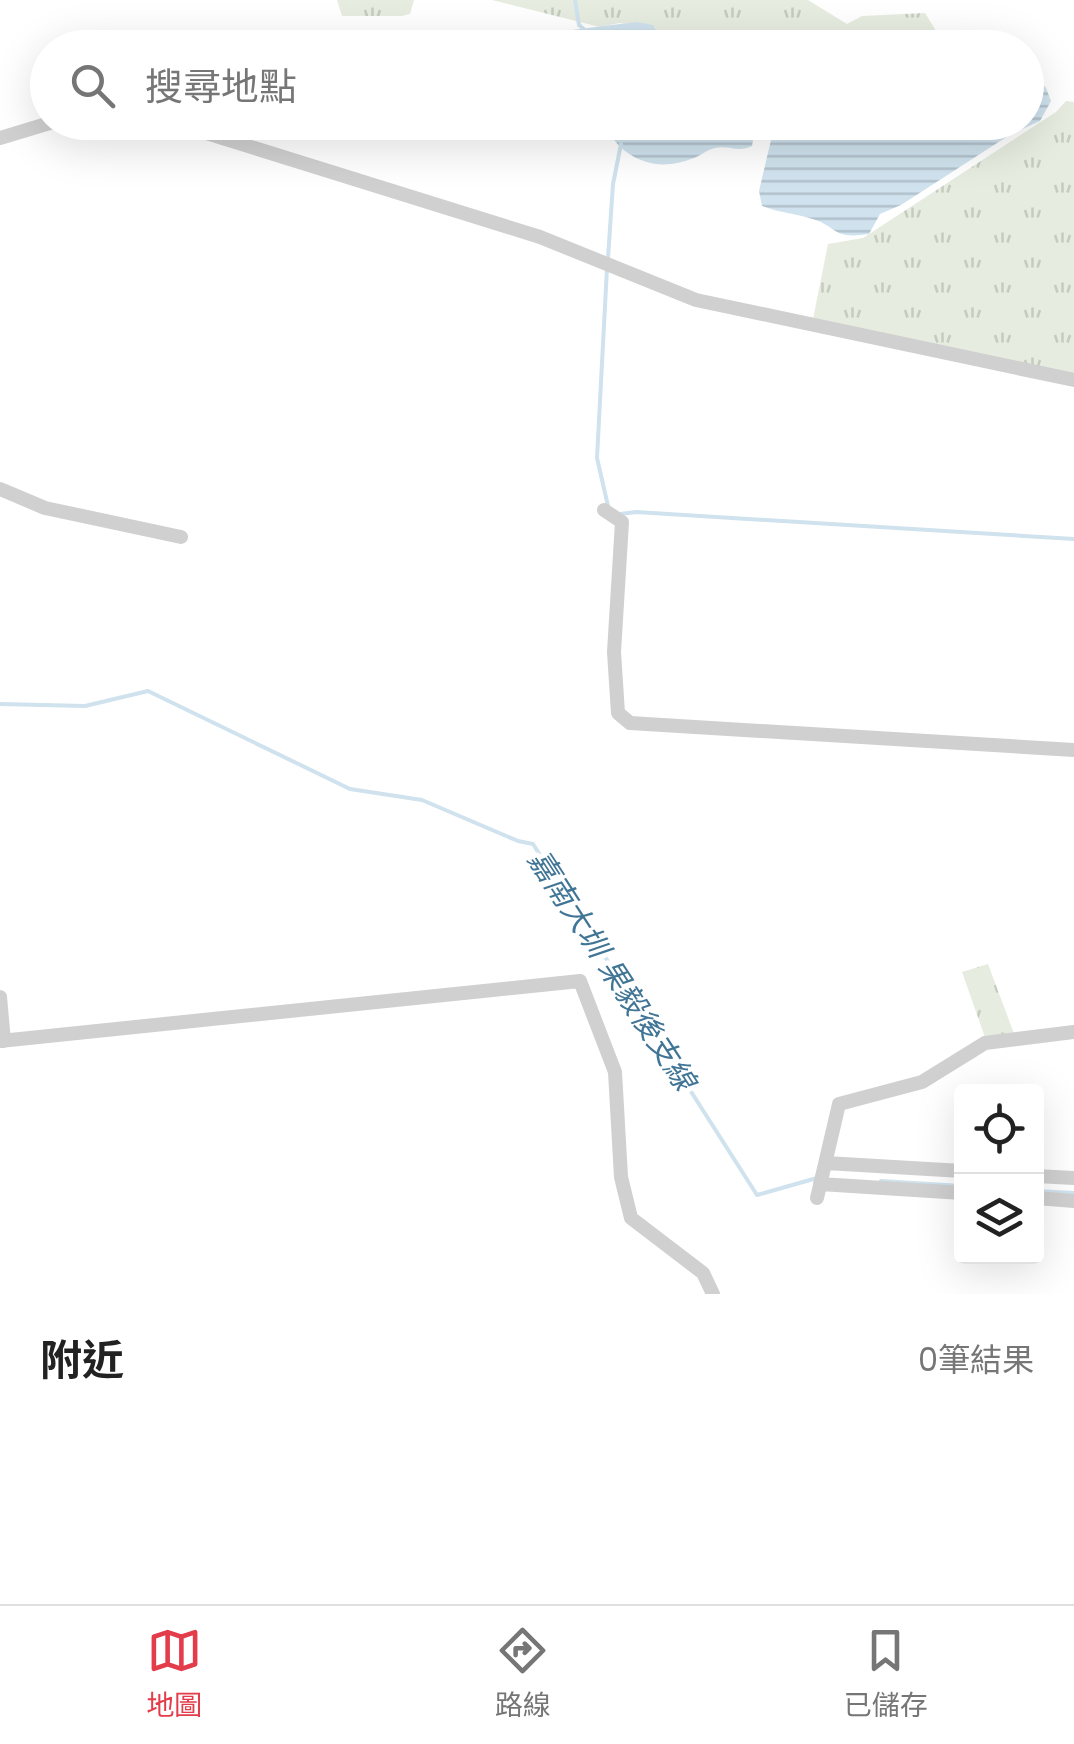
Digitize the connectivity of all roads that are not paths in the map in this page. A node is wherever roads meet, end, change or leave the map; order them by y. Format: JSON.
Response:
{"nodes":[{"id":1,"x":30,"y":129,"type":"edge"},
{"id":2,"x":0,"y":138,"type":"edge"},
{"id":3,"x":228,"y":140,"type":"edge"},
{"id":4,"x":1074,"y":380,"type":"edge"},
{"id":5,"x":0,"y":490,"type":"edge"},
{"id":6,"x":604,"y":510,"type":"dead end"},
{"id":7,"x":181,"y":537,"type":"dead end"},
{"id":8,"x":1074,"y":750,"type":"edge"},
{"id":9,"x":0,"y":996,"type":"edge"},
{"id":10,"x":1074,"y":1032,"type":"edge"},
{"id":11,"x":2,"y":1041,"type":"edge"},
{"id":12,"x":826,"y":1163,"type":"junction"},
{"id":13,"x":954,"y":1171,"type":"edge"},
{"id":14,"x":1044,"y":1176,"type":"edge"},
{"id":15,"x":1074,"y":1178,"type":"edge"},
{"id":16,"x":954,"y":1193,"type":"edge"},
{"id":17,"x":1044,"y":1199,"type":"edge"},
{"id":18,"x":1074,"y":1201,"type":"edge"},
{"id":19,"x":713,"y":1294,"type":"edge"}],
"edges":[{"from":1,"to":2,"type":"lane"},
{"from":3,"to":4,"type":"lane"},
{"from":5,"to":7,"type":"lane"},
{"from":6,"to":8,"type":"lane"},
{"from":9,"to":11,"type":"lane"},
{"from":10,"to":12,"type":"lane"},
{"from":11,"to":19,"type":"lane"},
{"from":12,"to":13,"type":"lane"},
{"from":12,"to":16,"type":"lane"},
{"from":14,"to":15,"type":"lane"},
{"from":17,"to":18,"type":"lane"}]}
